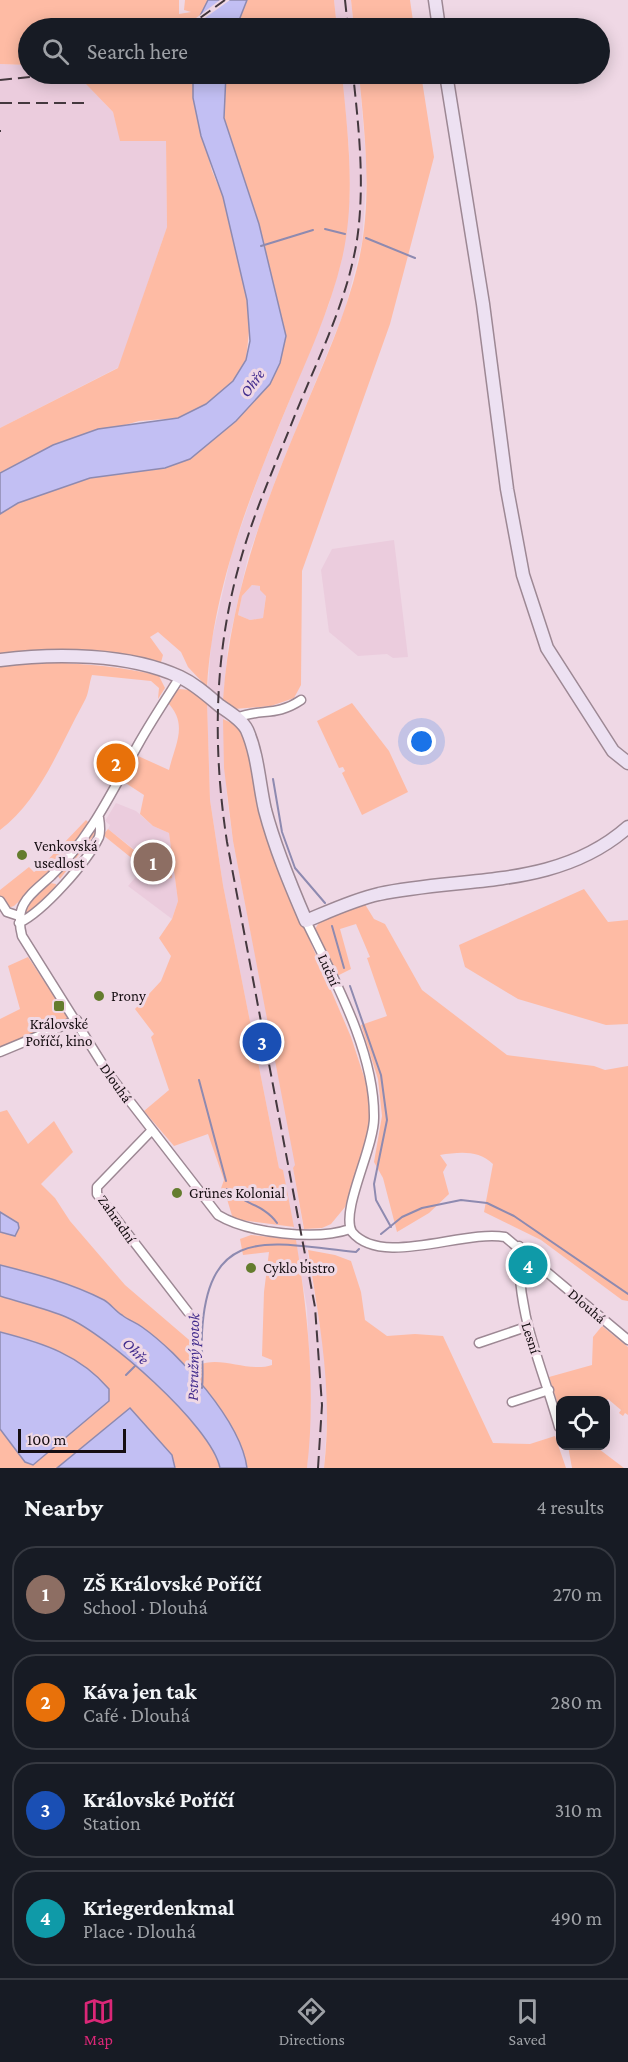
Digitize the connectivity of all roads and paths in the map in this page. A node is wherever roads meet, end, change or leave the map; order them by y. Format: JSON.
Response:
{"nodes":[{"id":1,"x":435,"y":0,"type":"edge"},
{"id":2,"x":438,"y":18,"type":"edge"},
{"id":3,"x":448,"y":84,"type":"edge"},
{"id":4,"x":0,"y":660,"type":"edge"},
{"id":5,"x":180,"y":677,"type":"junction"},
{"id":6,"x":301,"y":700,"type":"dead end"},
{"id":7,"x":236,"y":718,"type":"junction"},
{"id":8,"x":628,"y":764,"type":"edge"},
{"id":9,"x":99,"y":818,"type":"junction"},
{"id":10,"x":628,"y":827,"type":"edge"},
{"id":11,"x":0,"y":902,"type":"edge"},
{"id":12,"x":4,"y":914,"type":"edge"},
{"id":13,"x":19,"y":920,"type":"junction"},
{"id":14,"x":306,"y":921,"type":"junction"},
{"id":15,"x":77,"y":1020,"type":"junction"},
{"id":16,"x":0,"y":1052,"type":"edge"},
{"id":17,"x":152,"y":1130,"type":"junction"},
{"id":18,"x":350,"y":1229,"type":"junction"},
{"id":19,"x":519,"y":1246,"type":"junction"},
{"id":20,"x":188,"y":1312,"type":"dead end"},
{"id":21,"x":526,"y":1327,"type":"junction"},
{"id":22,"x":628,"y":1340,"type":"edge"},
{"id":23,"x":479,"y":1343,"type":"dead end"},
{"id":24,"x":549,"y":1390,"type":"junction"},
{"id":25,"x":512,"y":1402,"type":"dead end"},
{"id":26,"x":556,"y":1416,"type":"edge"}],
"edges":[{"from":1,"to":2,"type":"street"},
{"from":3,"to":8,"type":"street"},
{"from":4,"to":5,"type":"street","name":"Luční"},
{"from":5,"to":7,"type":"street","name":"Luční"},
{"from":5,"to":9,"type":"street"},
{"from":6,"to":7,"type":"street"},
{"from":7,"to":14,"type":"street","name":"Luční"},
{"from":9,"to":13,"type":"street"},
{"from":9,"to":13,"type":"street"},
{"from":10,"to":14,"type":"street"},
{"from":11,"to":12,"type":"street"},
{"from":12,"to":13,"type":"street"},
{"from":13,"to":15,"type":"street","name":"Dlouhá"},
{"from":14,"to":18,"type":"street","name":"Luční"},
{"from":15,"to":16,"type":"street"},
{"from":15,"to":17,"type":"street","name":"Dlouhá"},
{"from":17,"to":18,"type":"street","name":"Dlouhá"},
{"from":17,"to":20,"type":"street","name":"Zahradní"},
{"from":18,"to":19,"type":"street","name":"Dlouhá"},
{"from":19,"to":21,"type":"street","name":"Lesní"},
{"from":19,"to":22,"type":"street","name":"Dlouhá"},
{"from":21,"to":23,"type":"street"},
{"from":21,"to":24,"type":"street","name":"Lesní"},
{"from":24,"to":25,"type":"street"},
{"from":24,"to":26,"type":"street","name":"Lesní"}]}
